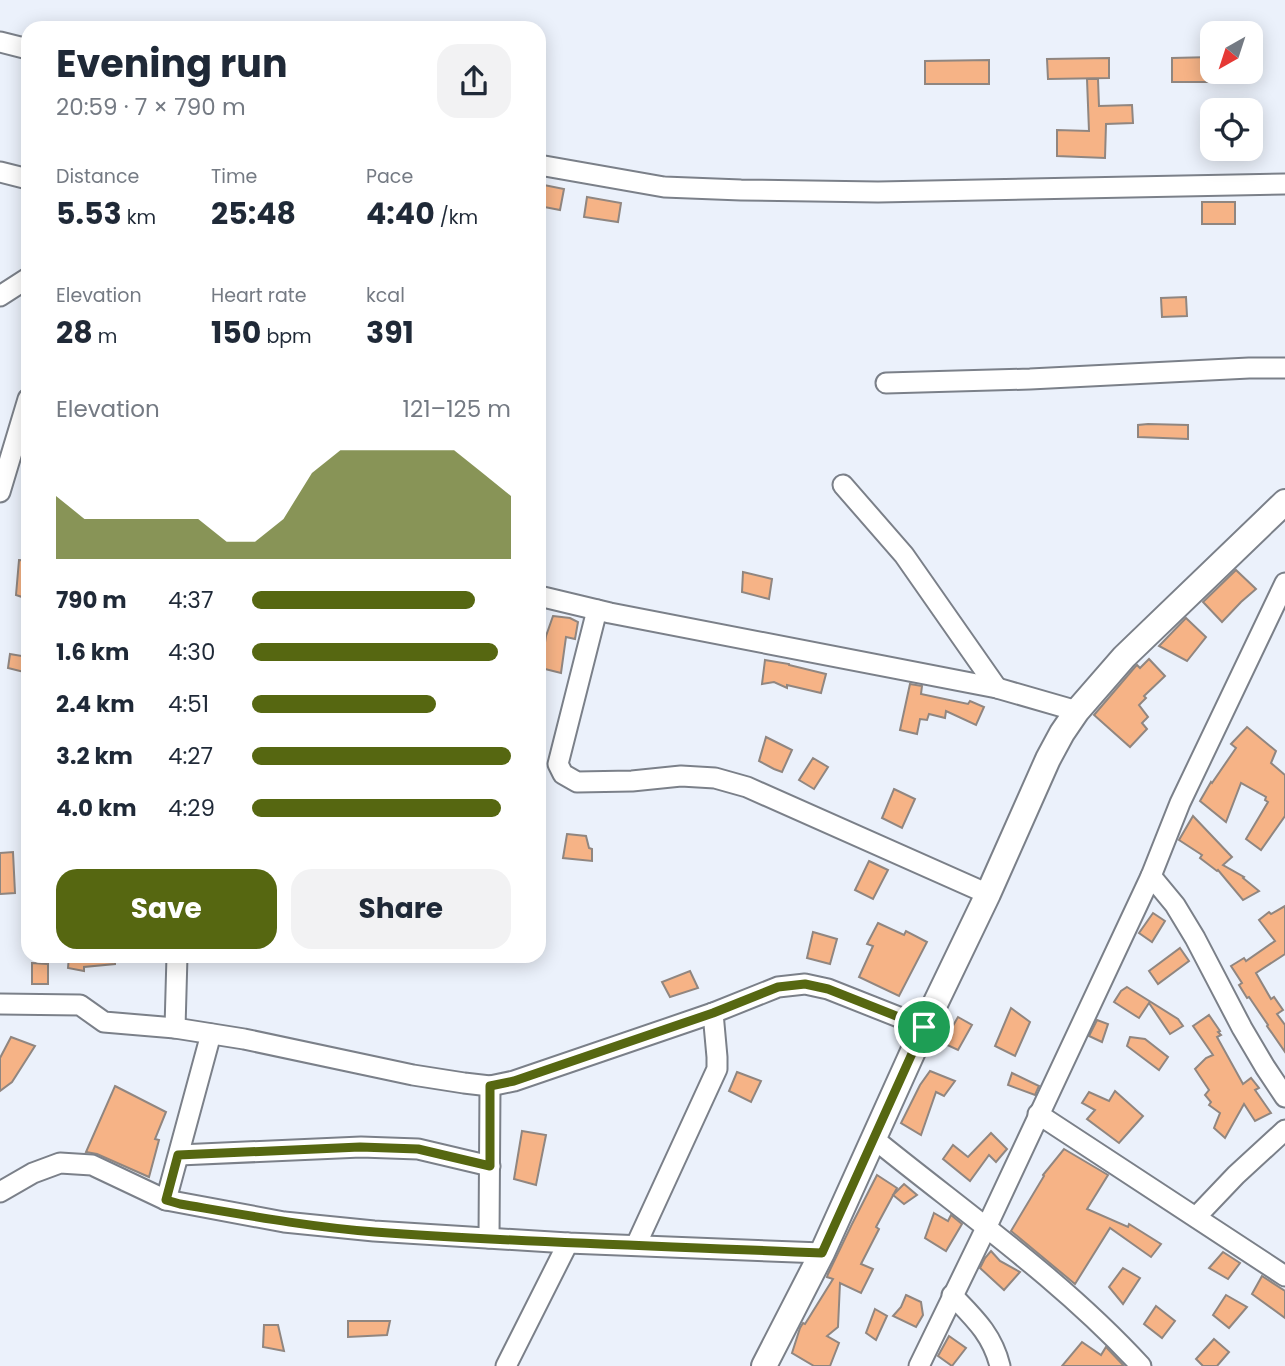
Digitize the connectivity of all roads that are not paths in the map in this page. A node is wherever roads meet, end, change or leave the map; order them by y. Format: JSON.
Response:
{"nodes":[{"id":1,"x":0,"y":42,"type":"edge"},
{"id":2,"x":21,"y":47,"type":"edge"},
{"id":3,"x":546,"y":166,"type":"edge"},
{"id":4,"x":0,"y":172,"type":"edge"},
{"id":5,"x":21,"y":177,"type":"edge"},
{"id":6,"x":1283,"y":190,"type":"edge"},
{"id":7,"x":21,"y":282,"type":"edge"},
{"id":8,"x":0,"y":296,"type":"edge"},
{"id":9,"x":1285,"y":368,"type":"edge"},
{"id":10,"x":886,"y":383,"type":"dead end"},
{"id":11,"x":21,"y":422,"type":"edge"},
{"id":12,"x":843,"y":485,"type":"dead end"},
{"id":13,"x":0,"y":492,"type":"edge"},
{"id":14,"x":1285,"y":502,"type":"edge"},
{"id":15,"x":1285,"y":583,"type":"edge"},
{"id":16,"x":546,"y":598,"type":"edge"},
{"id":17,"x":597,"y":610,"type":"junction"},
{"id":18,"x":996,"y":688,"type":"junction"},
{"id":19,"x":1077,"y":711,"type":"junction"},
{"id":20,"x":1152,"y":876,"type":"junction"},
{"id":21,"x":988,"y":894,"type":"junction"},
{"id":22,"x":177,"y":963,"type":"edge"},
{"id":23,"x":0,"y":1004,"type":"edge"},
{"id":24,"x":713,"y":1013,"type":"junction"},
{"id":25,"x":924,"y":1027,"type":"junction"},
{"id":26,"x":175,"y":1028,"type":"junction"},
{"id":27,"x":211,"y":1034,"type":"junction"},
{"id":28,"x":490,"y":1086,"type":"junction"},
{"id":29,"x":1285,"y":1097,"type":"edge"},
{"id":30,"x":1038,"y":1114,"type":"junction"},
{"id":31,"x":1285,"y":1130,"type":"edge"},
{"id":32,"x":873,"y":1138,"type":"junction"},
{"id":33,"x":178,"y":1155,"type":"junction"},
{"id":34,"x":490,"y":1166,"type":"junction"},
{"id":35,"x":0,"y":1192,"type":"edge"},
{"id":36,"x":166,"y":1200,"type":"junction"},
{"id":37,"x":1196,"y":1217,"type":"junction"},
{"id":38,"x":987,"y":1226,"type":"junction"},
{"id":39,"x":489,"y":1238,"type":"junction"},
{"id":40,"x":568,"y":1243,"type":"junction"},
{"id":41,"x":636,"y":1245,"type":"junction"},
{"id":42,"x":822,"y":1253,"type":"junction"},
{"id":43,"x":1285,"y":1276,"type":"edge"},
{"id":44,"x":952,"y":1295,"type":"junction"},
{"id":45,"x":506,"y":1366,"type":"edge"},
{"id":46,"x":764,"y":1366,"type":"edge"},
{"id":47,"x":919,"y":1366,"type":"edge"},
{"id":48,"x":1000,"y":1366,"type":"edge"},
{"id":49,"x":1141,"y":1366,"type":"edge"}],
"edges":[{"from":1,"to":2,"type":"street"},
{"from":3,"to":6,"type":"street"},
{"from":4,"to":5,"type":"street"},
{"from":7,"to":8,"type":"street"},
{"from":9,"to":10,"type":"street"},
{"from":11,"to":13,"type":"street"},
{"from":12,"to":18,"type":"street"},
{"from":14,"to":19,"type":"main road"},
{"from":15,"to":20,"type":"street"},
{"from":16,"to":17,"type":"street"},
{"from":17,"to":18,"type":"street"},
{"from":17,"to":21,"type":"street"},
{"from":18,"to":19,"type":"street"},
{"from":19,"to":21,"type":"main road"},
{"from":20,"to":29,"type":"street"},
{"from":20,"to":30,"type":"street"},
{"from":21,"to":25,"type":"main road"},
{"from":22,"to":26,"type":"street"},
{"from":23,"to":26,"type":"street"},
{"from":24,"to":25,"type":"street"},
{"from":24,"to":28,"type":"street"},
{"from":24,"to":41,"type":"street"},
{"from":25,"to":32,"type":"main road"},
{"from":26,"to":27,"type":"street"},
{"from":27,"to":28,"type":"street"},
{"from":27,"to":33,"type":"street"},
{"from":28,"to":34,"type":"street"},
{"from":30,"to":37,"type":"street"},
{"from":30,"to":38,"type":"street"},
{"from":31,"to":37,"type":"street"},
{"from":32,"to":38,"type":"street"},
{"from":32,"to":42,"type":"main road"},
{"from":33,"to":34,"type":"street"},
{"from":33,"to":36,"type":"street"},
{"from":34,"to":39,"type":"street"},
{"from":35,"to":36,"type":"street"},
{"from":36,"to":39,"type":"street"},
{"from":37,"to":43,"type":"street"},
{"from":38,"to":44,"type":"street"},
{"from":38,"to":49,"type":"street"},
{"from":39,"to":40,"type":"street"},
{"from":40,"to":41,"type":"street"},
{"from":40,"to":45,"type":"street"},
{"from":41,"to":42,"type":"street"},
{"from":42,"to":46,"type":"main road"},
{"from":44,"to":47,"type":"street"},
{"from":44,"to":48,"type":"street"}]}
